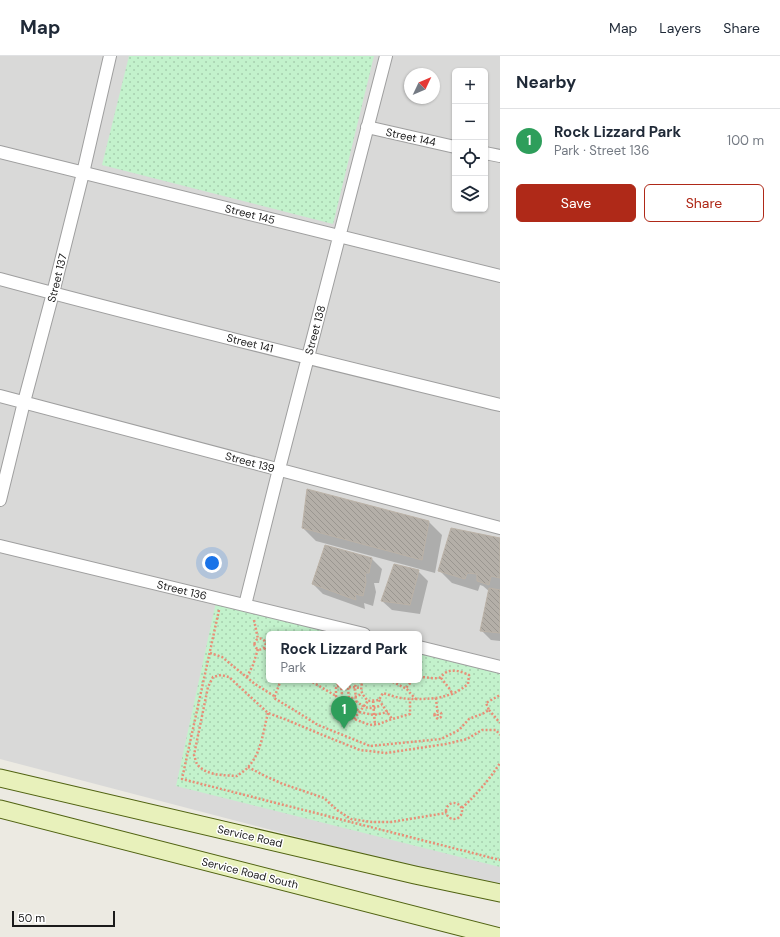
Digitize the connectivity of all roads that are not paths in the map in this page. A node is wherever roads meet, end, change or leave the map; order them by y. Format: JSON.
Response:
{"nodes":[{"id":1,"x":110,"y":56,"type":"edge"},
{"id":2,"x":386,"y":56,"type":"edge"},
{"id":3,"x":367,"y":127,"type":"junction"},
{"id":4,"x":452,"y":146,"type":"edge"},
{"id":5,"x":0,"y":152,"type":"edge"},
{"id":6,"x":488,"y":154,"type":"edge"},
{"id":7,"x":500,"y":156,"type":"edge"},
{"id":8,"x":83,"y":173,"type":"junction"},
{"id":9,"x":340,"y":237,"type":"junction"},
{"id":10,"x":500,"y":276,"type":"edge"},
{"id":11,"x":0,"y":279,"type":"edge"},
{"id":12,"x":53,"y":293,"type":"junction"},
{"id":13,"x":308,"y":358,"type":"junction"},
{"id":14,"x":0,"y":396,"type":"edge"},
{"id":15,"x":24,"y":402,"type":"junction"},
{"id":16,"x":500,"y":405,"type":"edge"},
{"id":17,"x":279,"y":470,"type":"junction"},
{"id":18,"x":0,"y":500,"type":"edge"},
{"id":19,"x":500,"y":528,"type":"edge"},
{"id":20,"x":0,"y":546,"type":"edge"},
{"id":21,"x":249,"y":609,"type":"junction"},
{"id":22,"x":350,"y":631,"type":"edge"},
{"id":23,"x":422,"y":648,"type":"edge"},
{"id":24,"x":500,"y":667,"type":"edge"},
{"id":25,"x":0,"y":778,"type":"edge"},
{"id":26,"x":0,"y":809,"type":"edge"},
{"id":27,"x":500,"y":893,"type":"edge"},
{"id":28,"x":500,"y":937,"type":"edge"}],
"edges":[{"from":1,"to":8,"type":"street","name":"Street 137"},
{"from":2,"to":3,"type":"street","name":"Street 138"},
{"from":3,"to":4,"type":"street","name":"Street 144"},
{"from":3,"to":9,"type":"street","name":"Street 138"},
{"from":5,"to":8,"type":"street","name":"Street 145"},
{"from":6,"to":7,"type":"street"},
{"from":8,"to":9,"type":"street","name":"Street 145"},
{"from":8,"to":12,"type":"street","name":"Street 137"},
{"from":9,"to":10,"type":"street","name":"Street 145"},
{"from":9,"to":13,"type":"street","name":"Street 138"},
{"from":11,"to":12,"type":"street","name":"Street 141"},
{"from":12,"to":13,"type":"street","name":"Street 141"},
{"from":12,"to":15,"type":"street","name":"Street 137"},
{"from":13,"to":16,"type":"street","name":"Street 141"},
{"from":13,"to":17,"type":"street","name":"Street 138"},
{"from":14,"to":15,"type":"street","name":"Street 139"},
{"from":15,"to":17,"type":"street","name":"Street 139"},
{"from":15,"to":18,"type":"street","name":"Street 137"},
{"from":17,"to":19,"type":"street","name":"Street 139"},
{"from":17,"to":21,"type":"street","name":"Street 138"},
{"from":20,"to":21,"type":"street","name":"Street 136"},
{"from":21,"to":22,"type":"street","name":"Street 136"},
{"from":23,"to":24,"type":"street"},
{"from":25,"to":27,"type":"main road","name":"Service Road"},
{"from":26,"to":28,"type":"main road","name":"Service Road South"}]}
